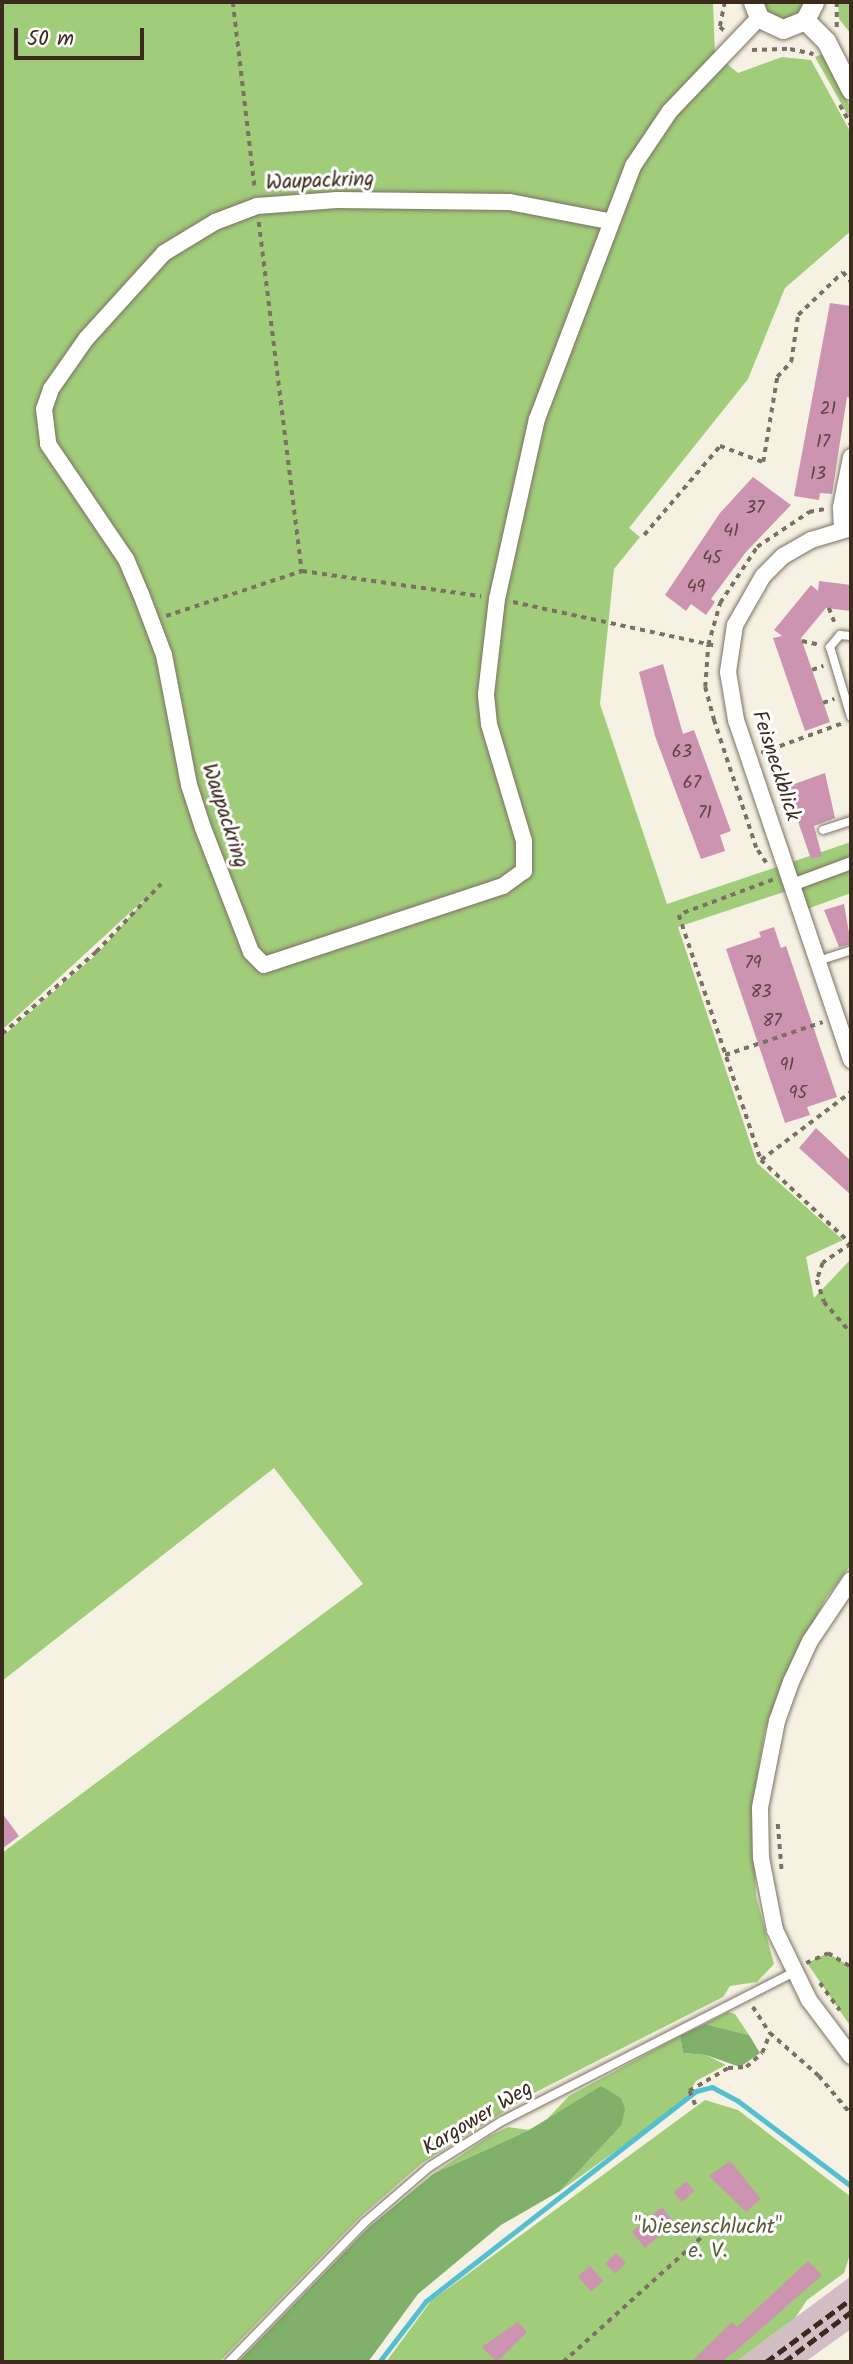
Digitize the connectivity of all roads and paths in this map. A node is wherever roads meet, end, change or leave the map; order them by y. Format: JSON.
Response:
{"nodes":[{"id":1,"x":233,"y":2,"type":"edge"},
{"id":2,"x":725,"y":2,"type":"edge"},
{"id":3,"x":814,"y":2,"type":"edge"},
{"id":4,"x":756,"y":10,"type":"edge"},
{"id":5,"x":805,"y":20,"type":"junction"},
{"id":6,"x":720,"y":27,"type":"dead end"},
{"id":7,"x":851,"y":90,"type":"edge"},
{"id":8,"x":257,"y":206,"type":"junction"},
{"id":9,"x":608,"y":221,"type":"junction"},
{"id":10,"x":851,"y":282,"type":"edge"},
{"id":11,"x":851,"y":457,"type":"edge"},
{"id":12,"x":841,"y":507,"type":"junction"},
{"id":13,"x":847,"y":529,"type":"edge"},
{"id":14,"x":644,"y":535,"type":"dead end"},
{"id":15,"x":302,"y":571,"type":"junction"},
{"id":16,"x":497,"y":599,"type":"junction"},
{"id":17,"x":829,"y":608,"type":"dead end"},
{"id":18,"x":152,"y":621,"type":"junction"},
{"id":19,"x":840,"y":635,"type":"junction"},
{"id":20,"x":851,"y":636,"type":"edge"},
{"id":21,"x":802,"y":641,"type":"dead end"},
{"id":22,"x":708,"y":645,"type":"junction"},
{"id":23,"x":830,"y":647,"type":"junction"},
{"id":24,"x":851,"y":718,"type":"edge"},
{"id":25,"x":749,"y":757,"type":"junction"},
{"id":26,"x":851,"y":821,"type":"edge"},
{"id":27,"x":823,"y":830,"type":"dead end"},
{"id":28,"x":851,"y":863,"type":"edge"},
{"id":29,"x":773,"y":880,"type":"junction"},
{"id":30,"x":161,"y":884,"type":"dead end"},
{"id":31,"x":792,"y":885,"type":"junction"},
{"id":32,"x":851,"y":950,"type":"edge"},
{"id":33,"x":818,"y":961,"type":"junction"},
{"id":34,"x":837,"y":1017,"type":"junction"},
{"id":35,"x":2,"y":1034,"type":"edge"},
{"id":36,"x":725,"y":1055,"type":"junction"},
{"id":37,"x":851,"y":1060,"type":"edge"},
{"id":38,"x":851,"y":1092,"type":"edge"},
{"id":39,"x":761,"y":1160,"type":"junction"},
{"id":40,"x":851,"y":1244,"type":"edge"},
{"id":41,"x":851,"y":1333,"type":"edge"},
{"id":42,"x":851,"y":1580,"type":"edge"},
{"id":43,"x":778,"y":1819,"type":"dead end"},
{"id":44,"x":782,"y":1873,"type":"dead end"},
{"id":45,"x":802,"y":1951,"type":"dead end"},
{"id":46,"x":851,"y":1967,"type":"edge"},
{"id":47,"x":800,"y":1968,"type":"junction"},
{"id":48,"x":757,"y":2017,"type":"dead end"},
{"id":49,"x":844,"y":2017,"type":"dead end"},
{"id":50,"x":770,"y":2033,"type":"junction"},
{"id":51,"x":851,"y":2056,"type":"edge"},
{"id":52,"x":695,"y":2105,"type":"dead end"},
{"id":53,"x":851,"y":2114,"type":"edge"},
{"id":54,"x":725,"y":2216,"type":"dead end"},
{"id":55,"x":229,"y":2362,"type":"edge"},
{"id":56,"x":563,"y":2362,"type":"edge"}],
"edges":[{"from":1,"to":8,"type":"path"},
{"from":2,"to":6,"type":"path"},
{"from":3,"to":5,"type":"street"},
{"from":4,"to":5,"type":"street"},
{"from":4,"to":9,"type":"street","name":"Waupackring"},
{"from":5,"to":7,"type":"street"},
{"from":8,"to":9,"type":"street","name":"Waupackring"},
{"from":8,"to":15,"type":"path"},
{"from":8,"to":18,"type":"street","name":"Waupackring"},
{"from":9,"to":16,"type":"street","name":"Waupackring"},
{"from":10,"to":14,"type":"path"},
{"from":11,"to":12,"type":"street","name":"Feisneckblick"},
{"from":12,"to":13,"type":"street","name":"Feisneckblick"},
{"from":12,"to":22,"type":"path"},
{"from":13,"to":25,"type":"street","name":"Feisneckblick"},
{"from":15,"to":16,"type":"path"},
{"from":15,"to":18,"type":"path"},
{"from":16,"to":18,"type":"street","name":"Waupackring"},
{"from":16,"to":22,"type":"path"},
{"from":17,"to":19,"type":"path"},
{"from":19,"to":20,"type":"lane"},
{"from":19,"to":23,"type":"lane"},
{"from":21,"to":23,"type":"path"},
{"from":22,"to":29,"type":"path"},
{"from":23,"to":24,"type":"lane"},
{"from":24,"to":25,"type":"path"},
{"from":25,"to":31,"type":"street","name":"Feisneckblick"},
{"from":26,"to":27,"type":"lane"},
{"from":28,"to":31,"type":"street"},
{"from":29,"to":31,"type":"path"},
{"from":29,"to":36,"type":"path"},
{"from":30,"to":35,"type":"path"},
{"from":31,"to":33,"type":"street","name":"Feisneckblick"},
{"from":32,"to":33,"type":"lane"},
{"from":33,"to":34,"type":"street","name":"Feisneckblick"},
{"from":34,"to":36,"type":"path"},
{"from":34,"to":37,"type":"street","name":"Feisneckblick"},
{"from":36,"to":39,"type":"path"},
{"from":38,"to":39,"type":"path"},
{"from":39,"to":40,"type":"path"},
{"from":40,"to":41,"type":"path"},
{"from":42,"to":47,"type":"street"},
{"from":43,"to":44,"type":"path"},
{"from":45,"to":47,"type":"path"},
{"from":46,"to":47,"type":"path"},
{"from":47,"to":49,"type":"path"},
{"from":47,"to":51,"type":"street"},
{"from":47,"to":55,"type":"lane","name":"Kargower Weg"},
{"from":48,"to":50,"type":"path"},
{"from":50,"to":52,"type":"path"},
{"from":50,"to":53,"type":"path"},
{"from":54,"to":56,"type":"path"}]}
